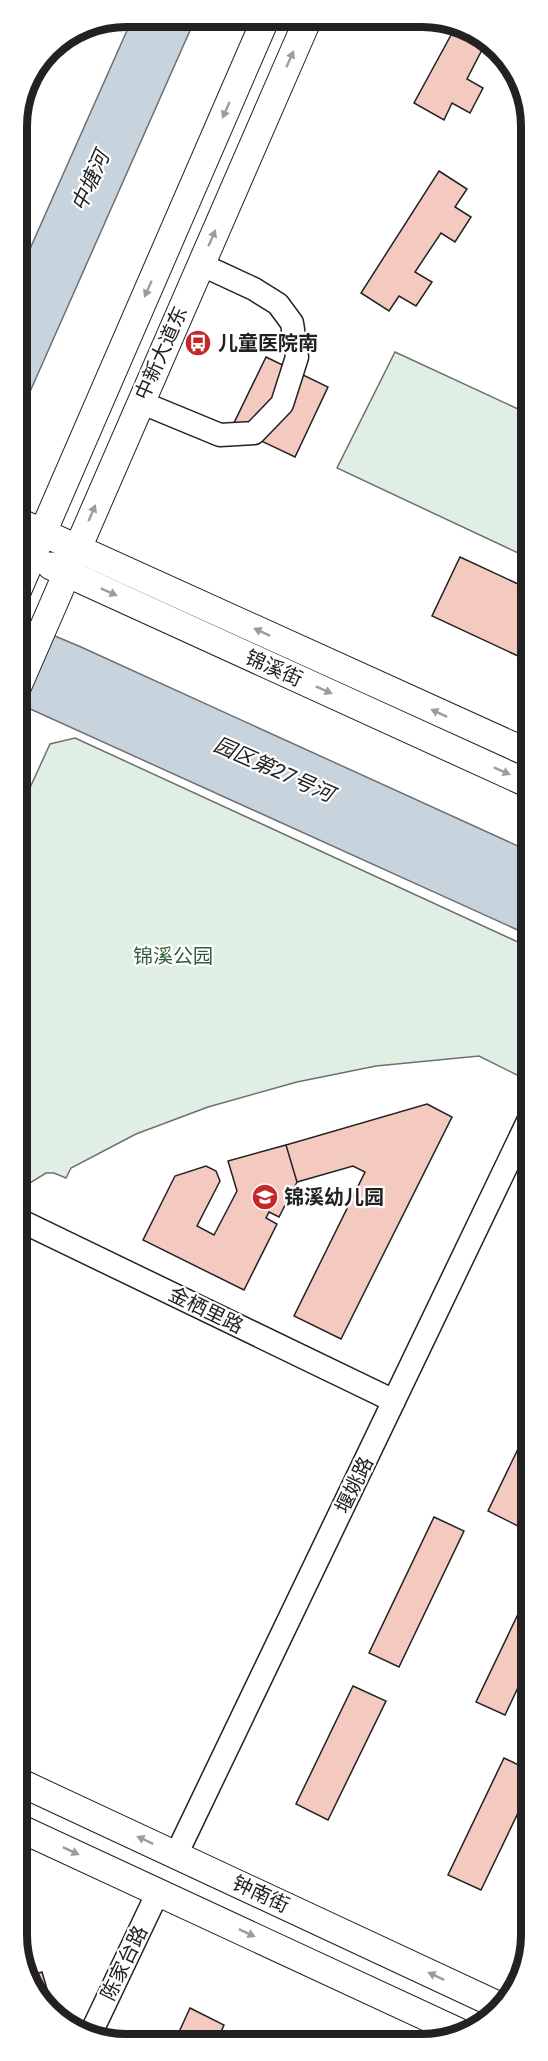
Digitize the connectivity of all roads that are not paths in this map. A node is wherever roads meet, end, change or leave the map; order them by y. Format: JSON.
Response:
{"nodes":[{"id":1,"x":262,"y":27,"type":"edge"},
{"id":2,"x":304,"y":27,"type":"edge"},
{"id":3,"x":200,"y":264,"type":"junction"},
{"id":4,"x":140,"y":402,"type":"junction"},
{"id":5,"x":27,"y":526,"type":"edge"},
{"id":6,"x":42,"y":533,"type":"junction"},
{"id":7,"x":78,"y":547,"type":"junction"},
{"id":8,"x":27,"y":550,"type":"edge"},
{"id":9,"x":27,"y":555,"type":"edge"},
{"id":10,"x":67,"y":573,"type":"junction"},
{"id":11,"x":27,"y":665,"type":"edge"},
{"id":12,"x":521,"y":749,"type":"edge"},
{"id":13,"x":521,"y":779,"type":"edge"},
{"id":14,"x":521,"y":1136,"type":"edge"},
{"id":15,"x":27,"y":1224,"type":"edge"},
{"id":16,"x":394,"y":1401,"type":"junction"},
{"id":17,"x":27,"y":1786,"type":"edge"},
{"id":18,"x":27,"y":1832,"type":"edge"},
{"id":19,"x":176,"y":1855,"type":"junction"},
{"id":20,"x":159,"y":1892,"type":"junction"},
{"id":21,"x":494,"y":2002,"type":"edge"},
{"id":22,"x":93,"y":2029,"type":"edge"},
{"id":23,"x":453,"y":2029,"type":"edge"}],
"edges":[{"from":1,"to":6,"type":"main road","name":"中新大道东","one_way":true},
{"from":3,"to":2,"type":"main road","name":"中新大道东","one_way":true},
{"from":3,"to":4,"type":"main road","name":"中新大道东"},
{"from":3,"to":4,"type":"street"},
{"from":7,"to":4,"type":"main road","name":"中新大道东","one_way":true},
{"from":5,"to":6,"type":"main road","name":"锦溪街"},
{"from":6,"to":7,"type":"main road","name":"锦溪街"},
{"from":6,"to":8,"type":"main road","name":"中新大道东"},
{"from":7,"to":10,"type":"main road","name":"中新大道东"},
{"from":12,"to":7,"type":"main road","name":"锦溪街","one_way":true},
{"from":9,"to":10,"type":"main road","name":"锦溪街"},
{"from":10,"to":11,"type":"main road","name":"中新大道东"},
{"from":10,"to":13,"type":"main road","name":"锦溪街","one_way":true},
{"from":14,"to":16,"type":"street","name":"堰姚路"},
{"from":15,"to":16,"type":"street","name":"金栖里路"},
{"from":16,"to":19,"type":"street","name":"堰姚路"},
{"from":19,"to":17,"type":"main road","name":"钟南街","one_way":true},
{"from":18,"to":20,"type":"main road","name":"钟南街","one_way":true},
{"from":21,"to":19,"type":"main road","name":"钟南街","one_way":true},
{"from":20,"to":22,"type":"street","name":"陈家台路"},
{"from":20,"to":23,"type":"main road","name":"钟南街","one_way":true}]}
